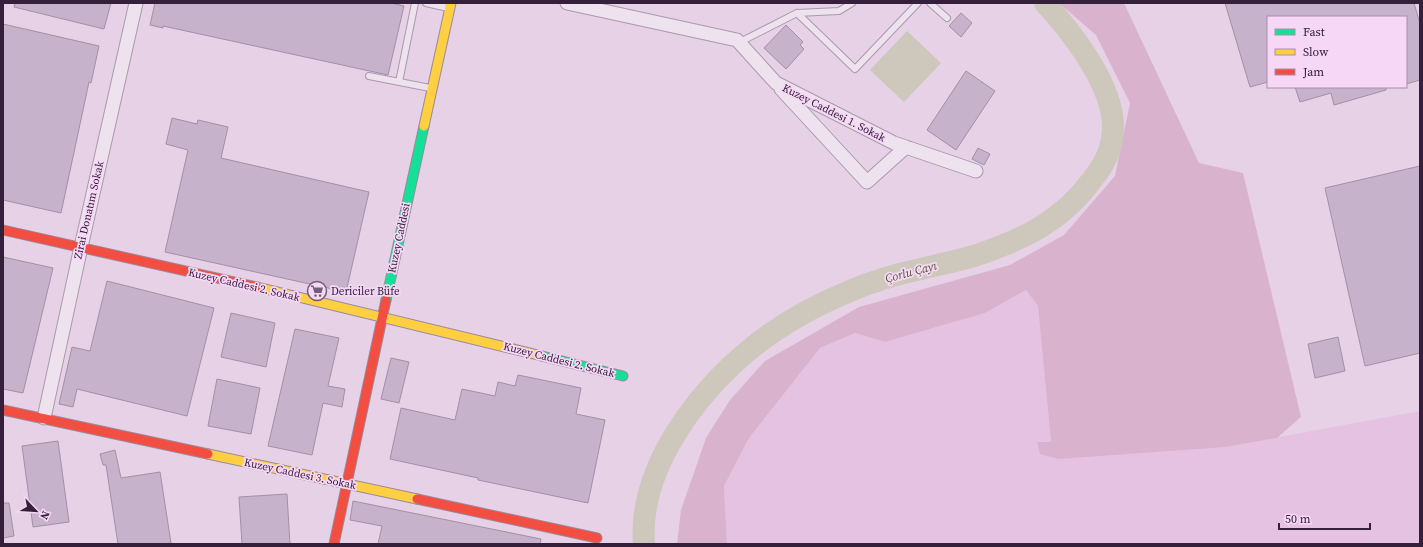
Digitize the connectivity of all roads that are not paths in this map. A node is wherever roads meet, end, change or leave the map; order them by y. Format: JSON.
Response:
{"nodes":[{"id":1,"x":136,"y":3,"type":"edge"},
{"id":2,"x":415,"y":3,"type":"edge"},
{"id":3,"x":426,"y":3,"type":"edge"},
{"id":4,"x":567,"y":3,"type":"edge"},
{"id":5,"x":852,"y":3,"type":"edge"},
{"id":6,"x":918,"y":3,"type":"edge"},
{"id":7,"x":930,"y":3,"type":"edge"},
{"id":8,"x":450,"y":6,"type":"edge"},
{"id":9,"x":798,"y":13,"type":"junction"},
{"id":10,"x":947,"y":18,"type":"dead end"},
{"id":11,"x":740,"y":42,"type":"junction"},
{"id":12,"x":369,"y":76,"type":"dead end"},
{"id":13,"x":399,"y":82,"type":"junction"},
{"id":14,"x":776,"y":83,"type":"junction"},
{"id":15,"x":432,"y":89,"type":"junction"},
{"id":16,"x":906,"y":147,"type":"junction"},
{"id":17,"x":976,"y":171,"type":"dead end"},
{"id":18,"x":3,"y":230,"type":"edge"},
{"id":19,"x":81,"y":247,"type":"junction"},
{"id":20,"x":382,"y":317,"type":"junction"},
{"id":21,"x":623,"y":376,"type":"dead end"},
{"id":22,"x":3,"y":410,"type":"edge"},
{"id":23,"x":44,"y":418,"type":"junction"},
{"id":24,"x":346,"y":484,"type":"junction"},
{"id":25,"x":597,"y":538,"type":"dead end"},
{"id":26,"x":334,"y":544,"type":"edge"}],
"edges":[{"from":1,"to":19,"type":"street","name":"Zirai Donatım Sokak"},
{"from":2,"to":13,"type":"lane"},
{"from":3,"to":8,"type":"lane"},
{"from":4,"to":11,"type":"street"},
{"from":5,"to":9,"type":"lane"},
{"from":6,"to":9,"type":"lane"},
{"from":7,"to":10,"type":"lane"},
{"from":8,"to":15,"type":"street","name":"Kuzey Caddesi"},
{"from":9,"to":11,"type":"lane"},
{"from":11,"to":14,"type":"street","name":"Kuzey Caddesi 1. Sokak"},
{"from":12,"to":13,"type":"lane"},
{"from":13,"to":15,"type":"lane"},
{"from":14,"to":16,"type":"street","name":"Kuzey Caddesi 1. Sokak"},
{"from":14,"to":16,"type":"street"},
{"from":15,"to":20,"type":"street","name":"Kuzey Caddesi"},
{"from":16,"to":17,"type":"street","name":"Kuzey Caddesi 1. Sokak"},
{"from":18,"to":19,"type":"street","name":"Kuzey Caddesi 2. Sokak"},
{"from":19,"to":20,"type":"street","name":"Kuzey Caddesi 2. Sokak"},
{"from":19,"to":23,"type":"street","name":"Zirai Donatım Sokak"},
{"from":20,"to":21,"type":"street","name":"Kuzey Caddesi 2. Sokak"},
{"from":20,"to":24,"type":"street","name":"Kuzey Caddesi"},
{"from":22,"to":23,"type":"street","name":"Kuzey Caddesi 3. Sokak"},
{"from":23,"to":24,"type":"street","name":"Kuzey Caddesi 3. Sokak"},
{"from":24,"to":25,"type":"street","name":"Kuzey Caddesi 3. Sokak"},
{"from":24,"to":26,"type":"street","name":"Kuzey Caddesi"}]}
